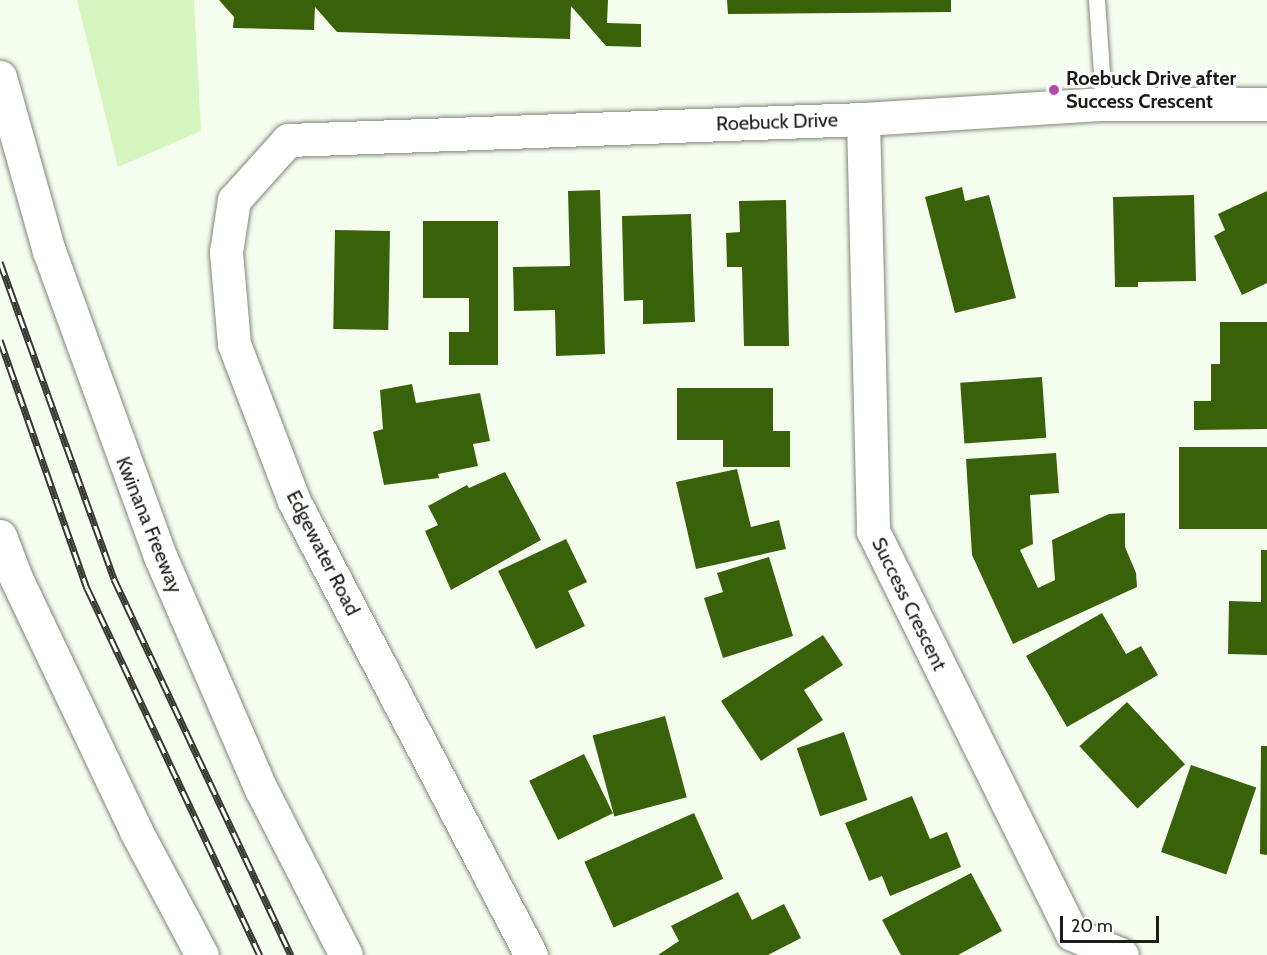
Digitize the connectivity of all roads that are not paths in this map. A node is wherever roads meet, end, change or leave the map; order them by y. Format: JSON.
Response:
{"nodes":[{"id":1,"x":1097,"y":0,"type":"edge"},
{"id":2,"x":0,"y":77,"type":"edge"},
{"id":3,"x":1104,"y":104,"type":"junction"},
{"id":4,"x":1267,"y":104,"type":"edge"},
{"id":5,"x":863,"y":119,"type":"junction"},
{"id":6,"x":288,"y":140,"type":"joint"},
{"id":7,"x":0,"y":536,"type":"edge"},
{"id":8,"x":202,"y":955,"type":"edge"},
{"id":9,"x":346,"y":955,"type":"edge"},
{"id":10,"x":531,"y":955,"type":"edge"},
{"id":11,"x":1122,"y":955,"type":"edge"}],
"edges":[{"from":1,"to":3,"type":"lane"},
{"from":2,"to":9,"type":"main road","name":"Kwinana Freeway"},
{"from":3,"to":4,"type":"main road","name":"Roebuck Drive"},
{"from":3,"to":5,"type":"main road","name":"Roebuck Drive"},
{"from":5,"to":6,"type":"main road","name":"Roebuck Drive"},
{"from":5,"to":11,"type":"main road","name":"Success Crescent"},
{"from":6,"to":10,"type":"main road","name":"Edgewater Road"},
{"from":7,"to":8,"type":"main road"}]}
